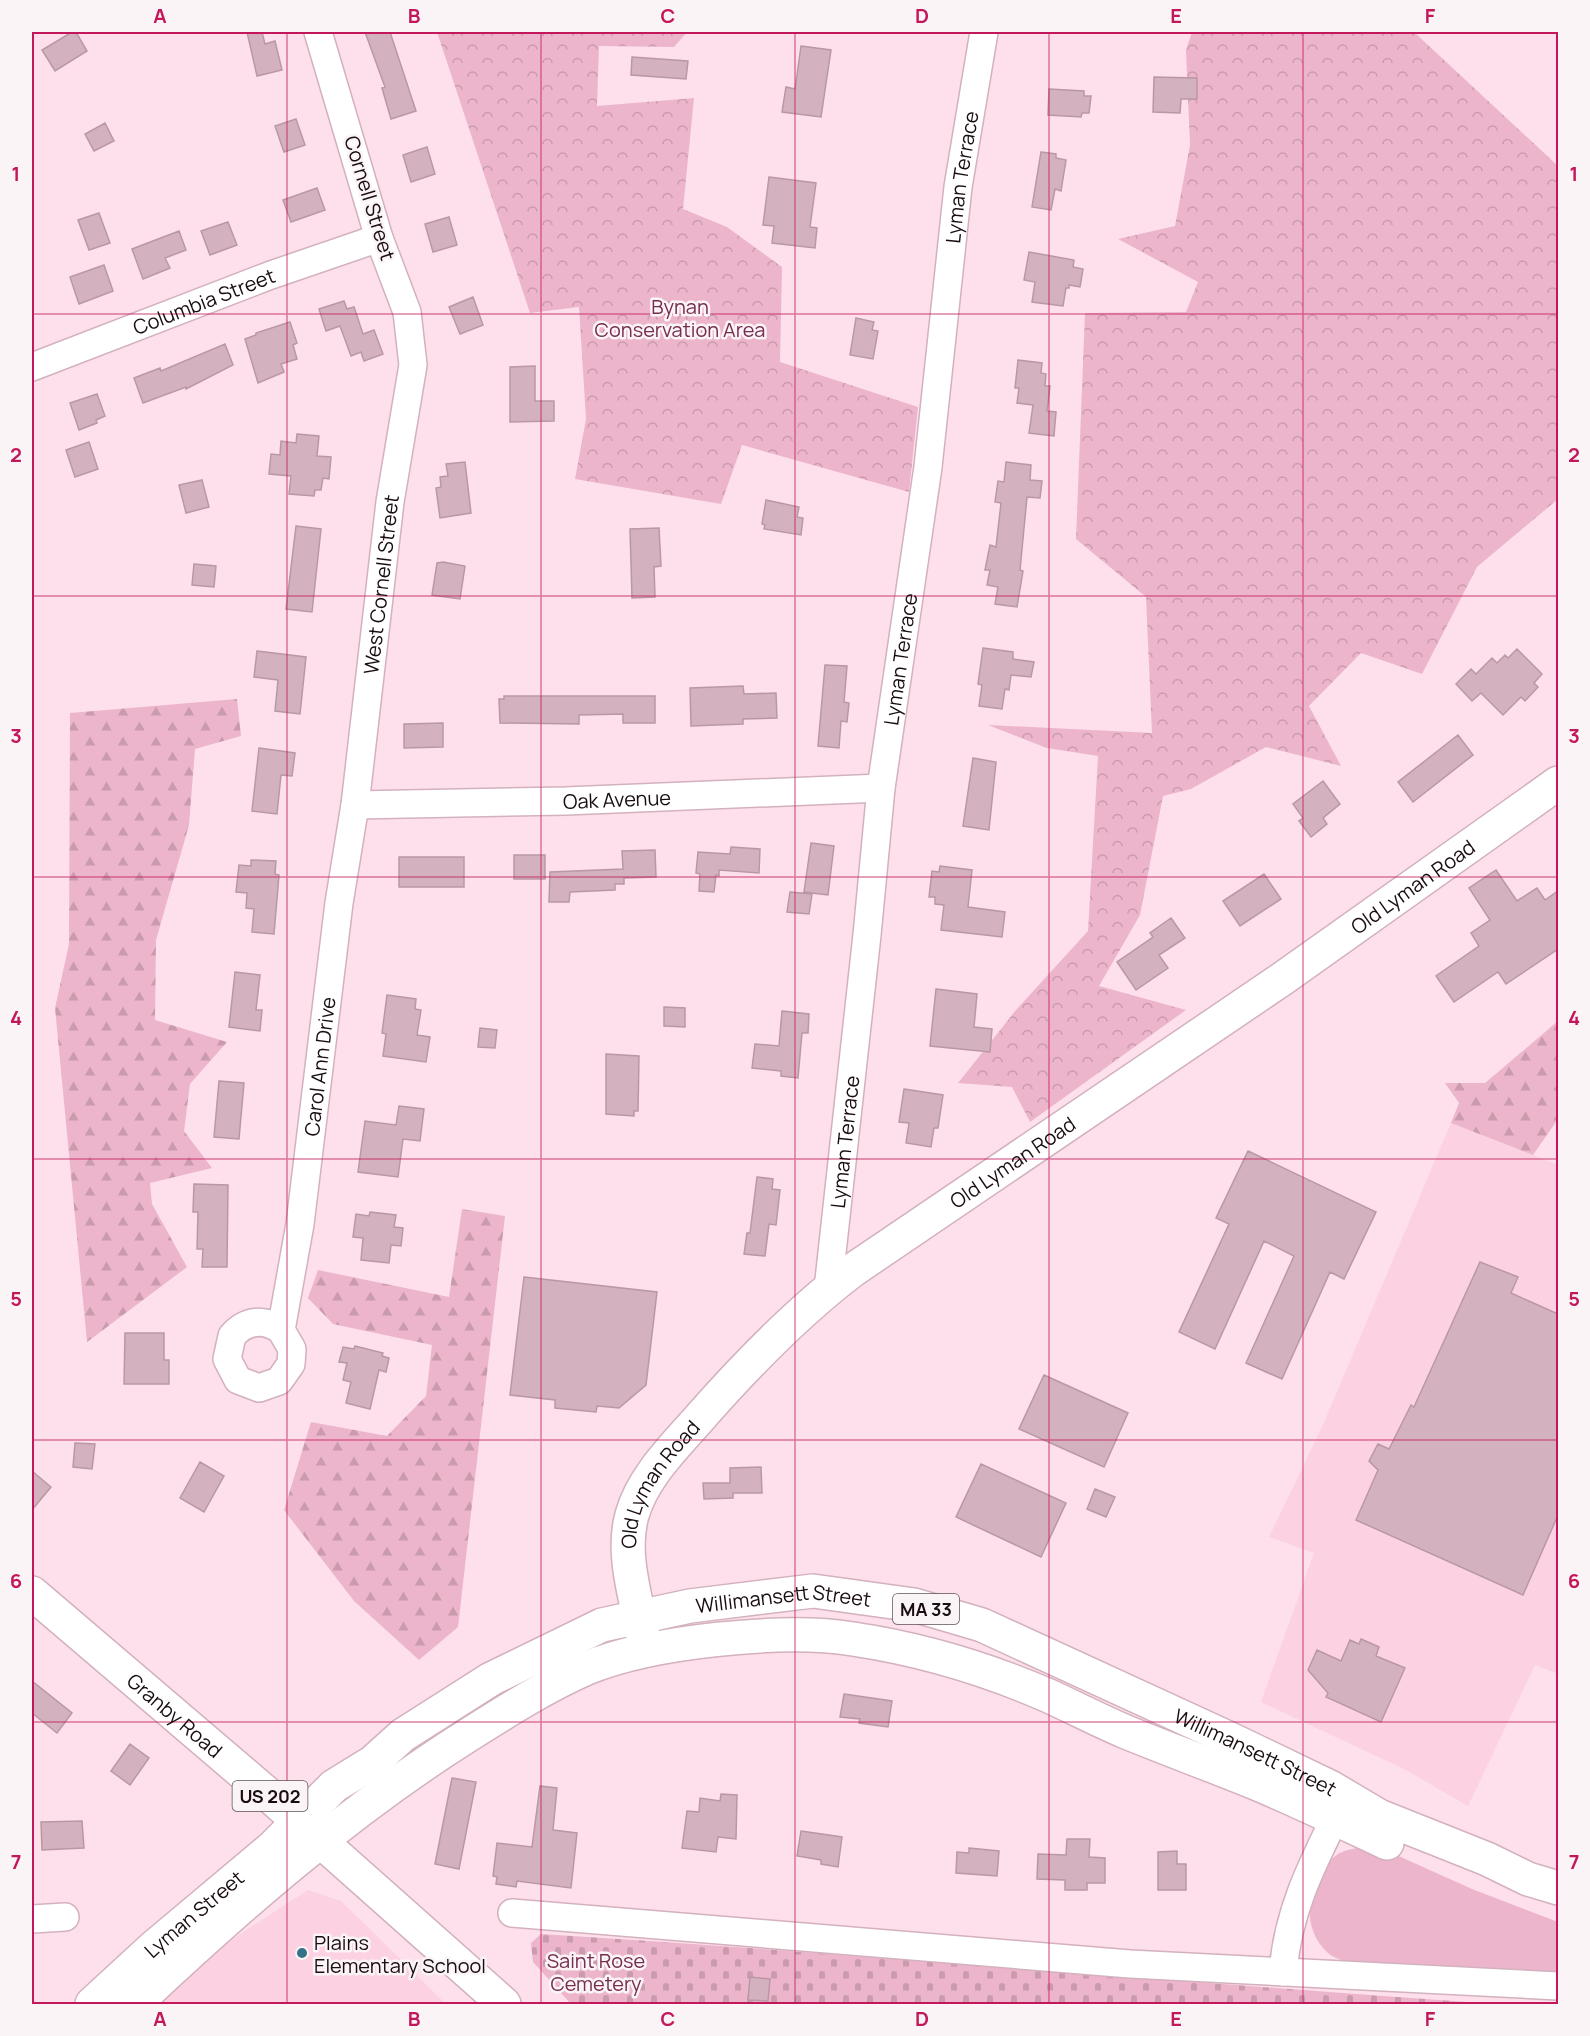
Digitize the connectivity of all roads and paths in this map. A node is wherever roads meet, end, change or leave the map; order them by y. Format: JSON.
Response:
{"nodes":[{"id":1,"x":318,"y":32,"type":"edge"},
{"id":2,"x":984,"y":32,"type":"edge"},
{"id":3,"x":379,"y":238,"type":"junction"},
{"id":4,"x":413,"y":365,"type":"joint"},
{"id":5,"x":32,"y":367,"type":"edge"},
{"id":6,"x":1558,"y":783,"type":"edge"},
{"id":7,"x":881,"y":788,"type":"junction"},
{"id":8,"x":355,"y":805,"type":"junction"},
{"id":9,"x":828,"y":1289,"type":"junction"},
{"id":10,"x":281,"y":1330,"type":"dead end"},
{"id":11,"x":32,"y":1593,"type":"edge"},
{"id":12,"x":639,"y":1616,"type":"junction"},
{"id":13,"x":647,"y":1652,"type":"junction"},
{"id":14,"x":1340,"y":1808,"type":"junction"},
{"id":15,"x":309,"y":1831,"type":"junction"},
{"id":16,"x":1558,"y":1888,"type":"edge"},
{"id":17,"x":1558,"y":1910,"type":"edge"},
{"id":18,"x":512,"y":1914,"type":"dead end"},
{"id":19,"x":65,"y":1917,"type":"dead end"},
{"id":20,"x":32,"y":1919,"type":"edge"},
{"id":21,"x":1283,"y":1972,"type":"junction"},
{"id":22,"x":1558,"y":1986,"type":"edge"},
{"id":23,"x":92,"y":2004,"type":"edge"},
{"id":24,"x":135,"y":2004,"type":"edge"},
{"id":25,"x":504,"y":2004,"type":"edge"}],
"edges":[{"from":1,"to":3,"type":"street","name":"Cornell Street"},
{"from":2,"to":7,"type":"street","name":"Lyman Terrace"},
{"from":3,"to":4,"type":"street","name":"Cornell Street"},
{"from":3,"to":5,"type":"street","name":"Columbia Street"},
{"from":4,"to":8,"type":"street","name":"West Cornell Street"},
{"from":6,"to":9,"type":"main road","name":"Old Lyman Road"},
{"from":7,"to":8,"type":"street","name":"Oak Avenue"},
{"from":7,"to":9,"type":"street","name":"Lyman Terrace"},
{"from":8,"to":10,"type":"street","name":"Carol Ann Drive"},
{"from":9,"to":12,"type":"main road","name":"Old Lyman Road"},
{"from":11,"to":15,"type":"main road","name":"Granby Road","number":"US 202"},
{"from":12,"to":13,"type":"main road","name":"Old Lyman Road"},
{"from":12,"to":14,"type":"main road","name":"Willimansett Street","number":"MA 33"},
{"from":12,"to":15,"type":"main road","name":"Willimansett Street","number":"MA 33"},
{"from":13,"to":14,"type":"main road","name":"Willimansett Street","number":"MA 33"},
{"from":13,"to":15,"type":"main road","name":"Willimansett Street","number":"MA 33"},
{"from":14,"to":16,"type":"main road","name":"Willimansett Street","number":"MA 33"},
{"from":14,"to":17,"type":"main road","name":"Willimansett Street","number":"MA 33"},
{"from":14,"to":21,"type":"street"},
{"from":15,"to":23,"type":"main road","name":"Lyman Street","number":"MA 33"},
{"from":15,"to":24,"type":"main road","name":"Lyman Street","number":"MA 33"},
{"from":15,"to":25,"type":"main road","name":"Granby Road","number":"US 202"},
{"from":18,"to":21,"type":"street"},
{"from":19,"to":20,"type":"street"},
{"from":21,"to":22,"type":"street"}]}
